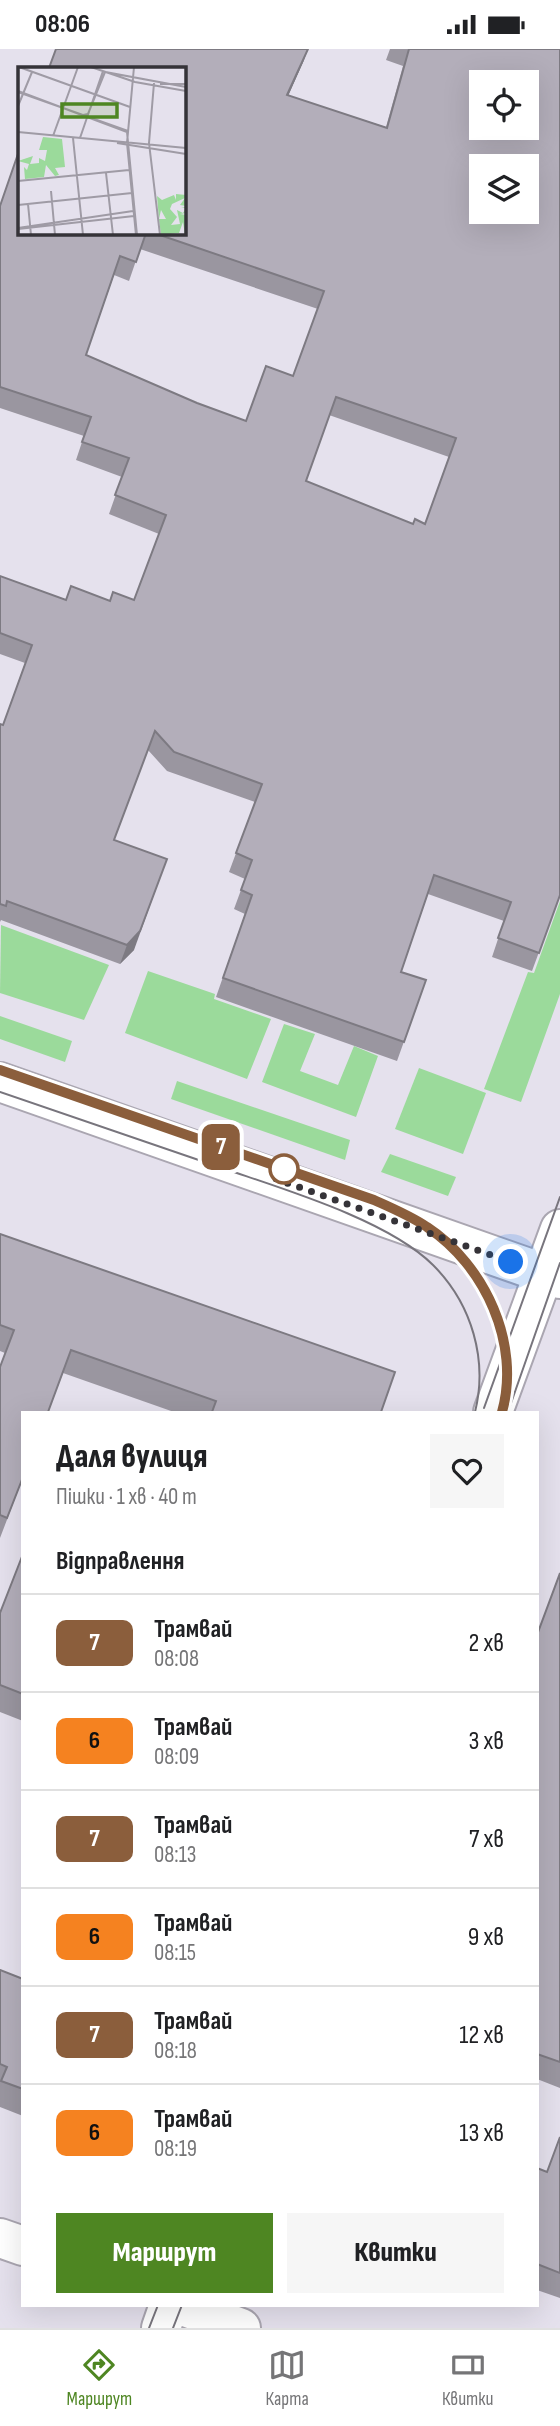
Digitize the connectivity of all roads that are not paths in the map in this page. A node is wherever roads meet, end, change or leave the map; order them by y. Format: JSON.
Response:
{"nodes":[{"id":1,"x":0,"y":1082,"type":"edge"},
{"id":2,"x":560,"y":1229,"type":"edge"},
{"id":3,"x":552,"y":1276,"type":"edge"},
{"id":4,"x":492,"y":1411,"type":"edge"},
{"id":5,"x":0,"y":2238,"type":"edge"},
{"id":6,"x":21,"y":2245,"type":"edge"},
{"id":7,"x":168,"y":2307,"type":"edge"},
{"id":8,"x":185,"y":2307,"type":"edge"},
{"id":9,"x":161,"y":2328,"type":"edge"},
{"id":10,"x":241,"y":2328,"type":"edge"}],
"edges":[{"from":1,"to":3,"type":"street"},
{"from":2,"to":3,"type":"street"},
{"from":3,"to":4,"type":"street"},
{"from":5,"to":6,"type":"street"},
{"from":7,"to":9,"type":"street"},
{"from":8,"to":10,"type":"street"}]}
